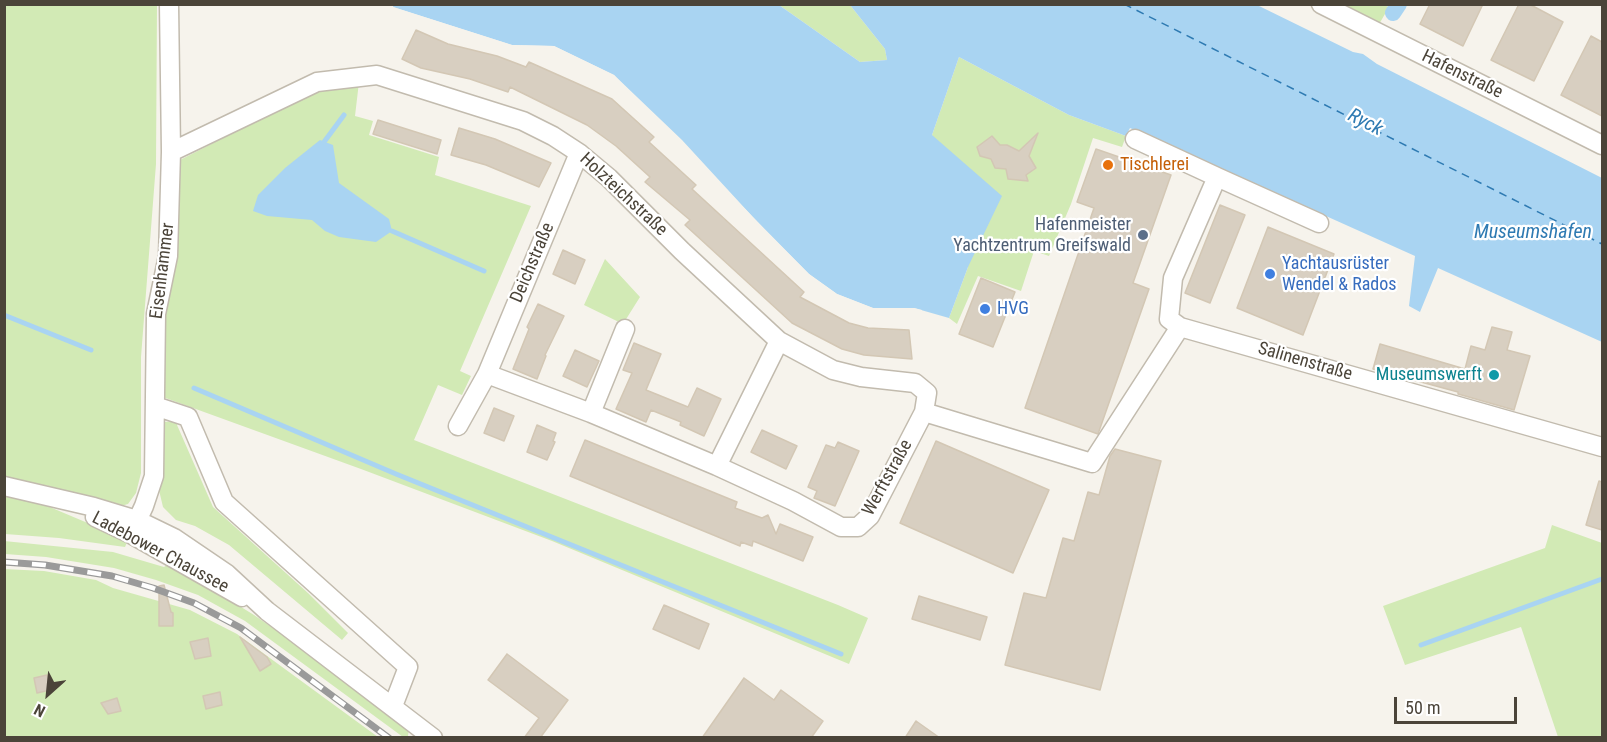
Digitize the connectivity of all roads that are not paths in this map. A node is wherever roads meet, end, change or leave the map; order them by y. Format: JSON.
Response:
{"nodes":[{"id":1,"x":169,"y":4,"type":"edge"},
{"id":2,"x":1321,"y":4,"type":"edge"},
{"id":3,"x":1135,"y":139,"type":"dead end"},
{"id":4,"x":1602,"y":145,"type":"edge"},
{"id":5,"x":171,"y":152,"type":"junction"},
{"id":6,"x":579,"y":153,"type":"junction"},
{"id":7,"x":1217,"y":177,"type":"junction"},
{"id":8,"x":1319,"y":223,"type":"dead end"},
{"id":9,"x":1180,"y":327,"type":"junction"},
{"id":10,"x":625,"y":329,"type":"dead end"},
{"id":11,"x":779,"y":341,"type":"junction"},
{"id":12,"x":487,"y":374,"type":"junction"},
{"id":13,"x":155,"y":406,"type":"junction"},
{"id":14,"x":959,"y":406,"type":"dead end"},
{"id":15,"x":591,"y":413,"type":"junction"},
{"id":16,"x":931,"y":414,"type":"junction"},
{"id":17,"x":458,"y":426,"type":"dead end"},
{"id":18,"x":1602,"y":447,"type":"edge"},
{"id":19,"x":717,"y":466,"type":"junction"},
{"id":20,"x":4,"y":486,"type":"edge"},
{"id":21,"x":134,"y":527,"type":"junction"},
{"id":22,"x":393,"y":706,"type":"junction"},
{"id":23,"x":433,"y":737,"type":"edge"}],
"edges":[{"from":1,"to":5,"type":"street","name":"Eisenhammer"},
{"from":2,"to":4,"type":"street","name":"Hafenstraße"},
{"from":3,"to":7,"type":"street"},
{"from":5,"to":6,"type":"street","name":"Holzteichstraße"},
{"from":5,"to":13,"type":"street","name":"Eisenhammer"},
{"from":6,"to":11,"type":"street","name":"Holzteichstraße"},
{"from":6,"to":12,"type":"street","name":"Deichstraße"},
{"from":7,"to":8,"type":"street"},
{"from":7,"to":9,"type":"street"},
{"from":9,"to":16,"type":"street"},
{"from":9,"to":18,"type":"street","name":"Salinenstraße"},
{"from":10,"to":15,"type":"street"},
{"from":11,"to":16,"type":"street","name":"Holzteichstraße"},
{"from":11,"to":19,"type":"street"},
{"from":12,"to":15,"type":"street"},
{"from":12,"to":17,"type":"street","name":"Deichstraße"},
{"from":13,"to":21,"type":"street","name":"Eisenhammer"},
{"from":13,"to":22,"type":"street"},
{"from":14,"to":16,"type":"street"},
{"from":15,"to":19,"type":"street"},
{"from":16,"to":19,"type":"street","name":"Werftstraße"},
{"from":20,"to":21,"type":"street","name":"Ladebower Chaussee"},
{"from":21,"to":22,"type":"street","name":"Ladebower Chaussee"},
{"from":22,"to":23,"type":"street","name":"Ladebower Chaussee"}]}
